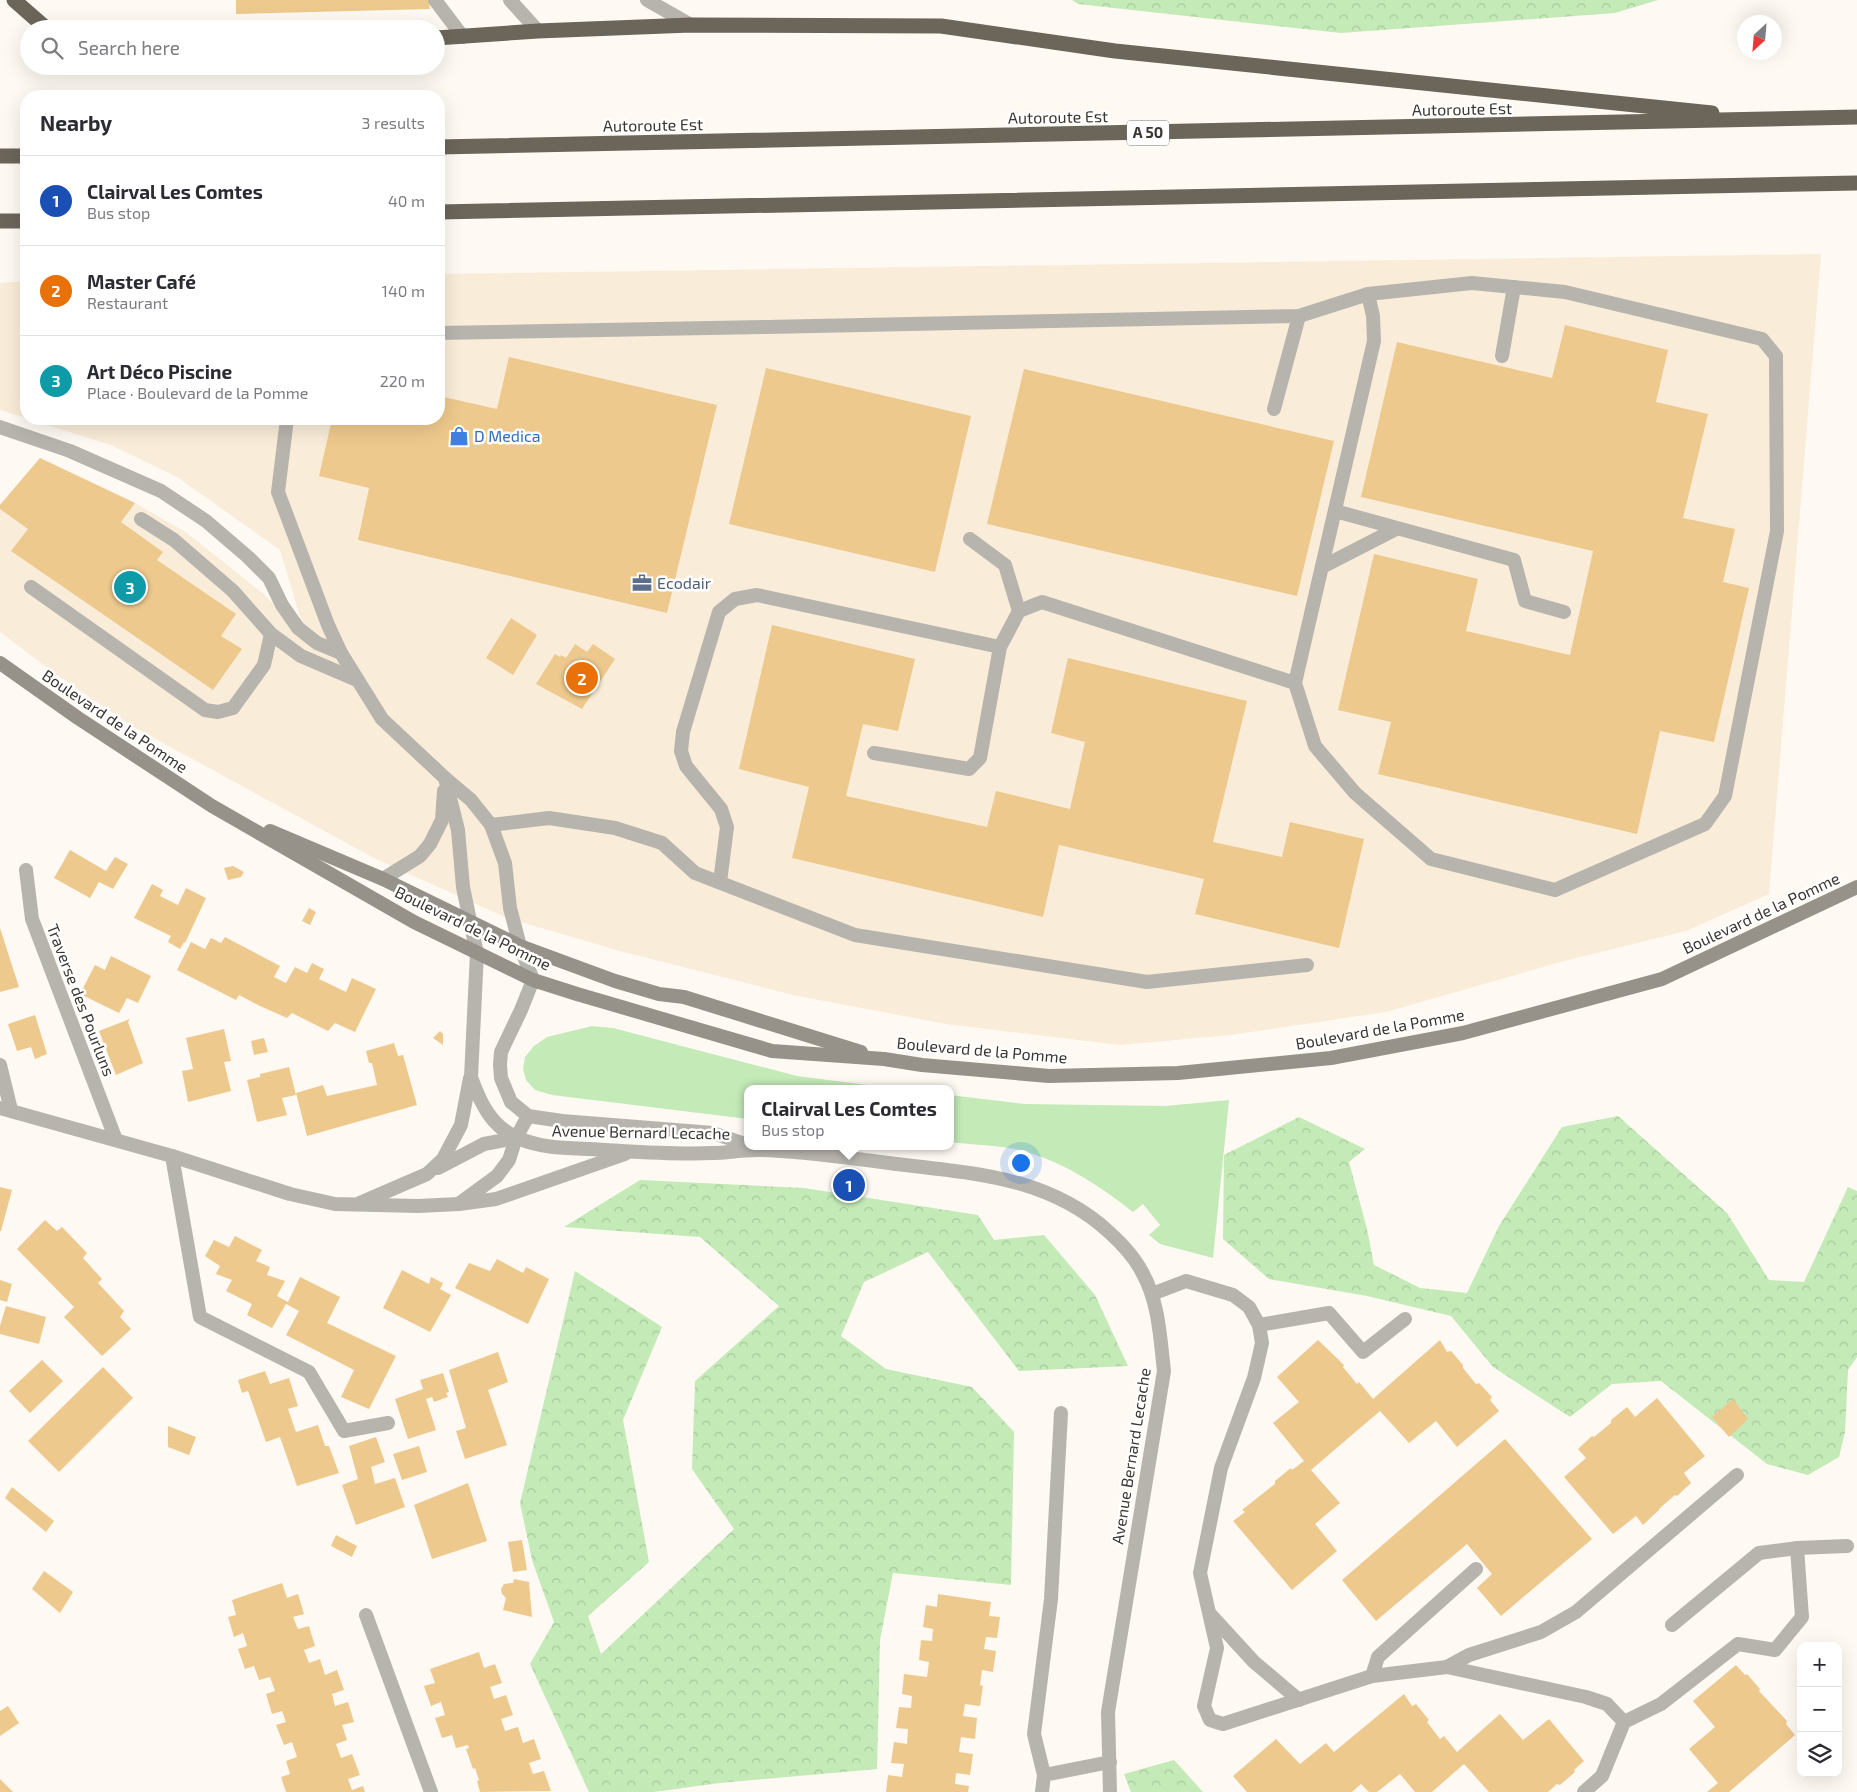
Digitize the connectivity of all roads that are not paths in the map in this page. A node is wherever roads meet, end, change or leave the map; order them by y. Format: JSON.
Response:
{"nodes":[{"id":1,"x":14,"y":0,"type":"edge"},
{"id":2,"x":435,"y":0,"type":"edge"},
{"id":3,"x":510,"y":0,"type":"edge"},
{"id":4,"x":647,"y":0,"type":"edge"},
{"id":5,"x":37,"y":20,"type":"edge"},
{"id":6,"x":691,"y":25,"type":"junction"},
{"id":7,"x":538,"y":32,"type":"junction"},
{"id":8,"x":463,"y":37,"type":"junction"},
{"id":9,"x":445,"y":38,"type":"edge"},
{"id":10,"x":1857,"y":118,"type":"edge"},
{"id":11,"x":1779,"y":120,"type":"junction"},
{"id":12,"x":445,"y":147,"type":"edge"},
{"id":13,"x":0,"y":156,"type":"edge"},
{"id":14,"x":20,"y":156,"type":"edge"},
{"id":15,"x":1857,"y":184,"type":"edge"},
{"id":16,"x":445,"y":212,"type":"edge"},
{"id":17,"x":20,"y":220,"type":"edge"},
{"id":18,"x":0,"y":221,"type":"edge"},
{"id":19,"x":1514,"y":287,"type":"junction"},
{"id":20,"x":1368,"y":294,"type":"junction"},
{"id":21,"x":1299,"y":316,"type":"junction"},
{"id":22,"x":445,"y":333,"type":"edge"},
{"id":23,"x":1502,"y":356,"type":"dead end"},
{"id":24,"x":1274,"y":409,"type":"dead end"},
{"id":25,"x":286,"y":425,"type":"edge"},
{"id":26,"x":0,"y":427,"type":"edge"},
{"id":27,"x":1335,"y":511,"type":"junction"},
{"id":28,"x":141,"y":519,"type":"dead end"},
{"id":29,"x":1396,"y":529,"type":"junction"},
{"id":30,"x":970,"y":539,"type":"dead end"},
{"id":31,"x":1322,"y":567,"type":"junction"},
{"id":32,"x":31,"y":587,"type":"dead end"},
{"id":33,"x":1019,"y":610,"type":"junction"},
{"id":34,"x":1564,"y":612,"type":"dead end"},
{"id":35,"x":271,"y":634,"type":"junction"},
{"id":36,"x":1000,"y":647,"type":"junction"},
{"id":37,"x":341,"y":653,"type":"junction"},
{"id":38,"x":0,"y":664,"type":"edge"},
{"id":39,"x":357,"y":680,"type":"junction"},
{"id":40,"x":1295,"y":683,"type":"junction"},
{"id":41,"x":874,"y":753,"type":"dead end"},
{"id":42,"x":445,"y":778,"type":"junction"},
{"id":43,"x":212,"y":806,"type":"junction"},
{"id":44,"x":491,"y":825,"type":"junction"},
{"id":45,"x":26,"y":870,"type":"dead end"},
{"id":46,"x":383,"y":879,"type":"junction"},
{"id":47,"x":720,"y":882,"type":"junction"},
{"id":48,"x":1857,"y":887,"type":"edge"},
{"id":49,"x":470,"y":921,"type":"junction"},
{"id":50,"x":520,"y":946,"type":"junction"},
{"id":51,"x":477,"y":953,"type":"junction"},
{"id":52,"x":1306,"y":965,"type":"dead end"},
{"id":53,"x":533,"y":980,"type":"junction"},
{"id":54,"x":884,"y":1059,"type":"junction"},
{"id":55,"x":0,"y":1065,"type":"edge"},
{"id":56,"x":471,"y":1077,"type":"junction"},
{"id":57,"x":5,"y":1109,"type":"edge"},
{"id":58,"x":528,"y":1116,"type":"junction"},
{"id":59,"x":516,"y":1138,"type":"junction"},
{"id":60,"x":116,"y":1140,"type":"junction"},
{"id":61,"x":744,"y":1144,"type":"edge"},
{"id":62,"x":744,"y":1150,"type":"edge"},
{"id":63,"x":773,"y":1150,"type":"edge"},
{"id":64,"x":633,"y":1152,"type":"junction"},
{"id":65,"x":172,"y":1156,"type":"junction"},
{"id":66,"x":427,"y":1174,"type":"junction"},
{"id":67,"x":357,"y":1204,"type":"junction"},
{"id":68,"x":459,"y":1204,"type":"junction"},
{"id":69,"x":1152,"y":1294,"type":"junction"},
{"id":70,"x":1405,"y":1319,"type":"dead end"},
{"id":71,"x":1259,"y":1325,"type":"junction"},
{"id":72,"x":1061,"y":1413,"type":"dead end"},
{"id":73,"x":388,"y":1423,"type":"dead end"},
{"id":74,"x":1737,"y":1475,"type":"dead end"},
{"id":75,"x":1847,"y":1546,"type":"dead end"},
{"id":76,"x":1797,"y":1548,"type":"junction"},
{"id":77,"x":1476,"y":1569,"type":"dead end"},
{"id":78,"x":1208,"y":1612,"type":"junction"},
{"id":79,"x":366,"y":1615,"type":"dead end"},
{"id":80,"x":1672,"y":1625,"type":"dead end"},
{"id":81,"x":1447,"y":1667,"type":"junction"},
{"id":82,"x":1372,"y":1676,"type":"junction"},
{"id":83,"x":1299,"y":1700,"type":"junction"},
{"id":84,"x":1624,"y":1722,"type":"junction"},
{"id":85,"x":1110,"y":1762,"type":"junction"},
{"id":86,"x":1044,"y":1775,"type":"junction"},
{"id":87,"x":431,"y":1792,"type":"edge"},
{"id":88,"x":1042,"y":1792,"type":"edge"},
{"id":89,"x":1110,"y":1792,"type":"edge"},
{"id":90,"x":1584,"y":1792,"type":"edge"}],
"edges":[{"from":1,"to":5,"type":"highway"},
{"from":2,"to":8,"type":"street"},
{"from":3,"to":7,"type":"street"},
{"from":4,"to":6,"type":"street"},
{"from":6,"to":7,"type":"highway"},
{"from":6,"to":11,"type":"highway"},
{"from":7,"to":8,"type":"highway"},
{"from":8,"to":9,"type":"highway"},
{"from":10,"to":11,"type":"highway","name":"Autoroute Est","number":"A 50"},
{"from":11,"to":12,"type":"highway","name":"Autoroute Est","number":"A 50"},
{"from":13,"to":14,"type":"highway"},
{"from":15,"to":16,"type":"highway"},
{"from":17,"to":18,"type":"highway"},
{"from":19,"to":20,"type":"street"},
{"from":19,"to":23,"type":"street"},
{"from":19,"to":40,"type":"street"},
{"from":20,"to":21,"type":"street"},
{"from":20,"to":27,"type":"street"},
{"from":21,"to":22,"type":"street"},
{"from":21,"to":24,"type":"street"},
{"from":25,"to":37,"type":"street"},
{"from":26,"to":37,"type":"street"},
{"from":27,"to":29,"type":"street"},
{"from":27,"to":31,"type":"street"},
{"from":28,"to":35,"type":"street"},
{"from":29,"to":31,"type":"street"},
{"from":29,"to":34,"type":"street"},
{"from":30,"to":33,"type":"street"},
{"from":31,"to":40,"type":"street"},
{"from":32,"to":35,"type":"street"},
{"from":33,"to":36,"type":"street"},
{"from":33,"to":40,"type":"street"},
{"from":35,"to":39,"type":"street"},
{"from":36,"to":41,"type":"street"},
{"from":36,"to":47,"type":"street"},
{"from":37,"to":39,"type":"street"},
{"from":38,"to":43,"type":"main road","name":"Boulevard de la Pomme"},
{"from":39,"to":42,"type":"street"},
{"from":42,"to":44,"type":"street"},
{"from":42,"to":46,"type":"street"},
{"from":42,"to":49,"type":"street","name":"Avenue Bernard Lecache"},
{"from":43,"to":46,"type":"main road","name":"Boulevard de la Pomme"},
{"from":43,"to":51,"type":"main road","name":"Boulevard de la Pomme"},
{"from":44,"to":47,"type":"street"},
{"from":44,"to":50,"type":"street"},
{"from":45,"to":60,"type":"street","name":"Traverse des Pourluns"},
{"from":46,"to":49,"type":"main road","name":"Boulevard de la Pomme"},
{"from":47,"to":52,"type":"street"},
{"from":48,"to":54,"type":"main road","name":"Boulevard de la Pomme"},
{"from":49,"to":50,"type":"main road","name":"Boulevard de la Pomme"},
{"from":49,"to":51,"type":"street","name":"Avenue Bernard Lecache"},
{"from":50,"to":53,"type":"street"},
{"from":50,"to":54,"type":"main road","name":"Boulevard de la Pomme"},
{"from":51,"to":53,"type":"main road","name":"Boulevard de la Pomme"},
{"from":51,"to":56,"type":"street","name":"Avenue Bernard Lecache"},
{"from":53,"to":54,"type":"main road","name":"Boulevard de la Pomme"},
{"from":53,"to":58,"type":"street"},
{"from":55,"to":57,"type":"street"},
{"from":56,"to":59,"type":"street","name":"Avenue Bernard Lecache"},
{"from":56,"to":66,"type":"street"},
{"from":57,"to":60,"type":"street"},
{"from":58,"to":59,"type":"street"},
{"from":58,"to":61,"type":"street","name":"Avenue Bernard Lecache"},
{"from":59,"to":64,"type":"street","name":"Avenue Bernard Lecache"},
{"from":59,"to":66,"type":"street"},
{"from":59,"to":68,"type":"street"},
{"from":60,"to":65,"type":"street"},
{"from":62,"to":64,"type":"street","name":"Avenue Bernard Lecache"},
{"from":63,"to":69,"type":"street","name":"Avenue Bernard Lecache"},
{"from":64,"to":68,"type":"street"},
{"from":65,"to":67,"type":"street"},
{"from":65,"to":73,"type":"street"},
{"from":66,"to":67,"type":"street"},
{"from":67,"to":68,"type":"street"},
{"from":69,"to":71,"type":"street"},
{"from":69,"to":85,"type":"street","name":"Avenue Bernard Lecache"},
{"from":70,"to":71,"type":"street"},
{"from":71,"to":78,"type":"street"},
{"from":72,"to":86,"type":"street"},
{"from":74,"to":81,"type":"street"},
{"from":75,"to":76,"type":"street"},
{"from":76,"to":80,"type":"street"},
{"from":76,"to":84,"type":"street"},
{"from":77,"to":82,"type":"street"},
{"from":78,"to":83,"type":"street"},
{"from":78,"to":83,"type":"street"},
{"from":79,"to":87,"type":"street"},
{"from":81,"to":82,"type":"street"},
{"from":81,"to":84,"type":"street"},
{"from":82,"to":83,"type":"street"},
{"from":84,"to":90,"type":"street"},
{"from":85,"to":86,"type":"street"},
{"from":85,"to":89,"type":"street","name":"Avenue Bernard Lecache"},
{"from":86,"to":88,"type":"street"}]}
